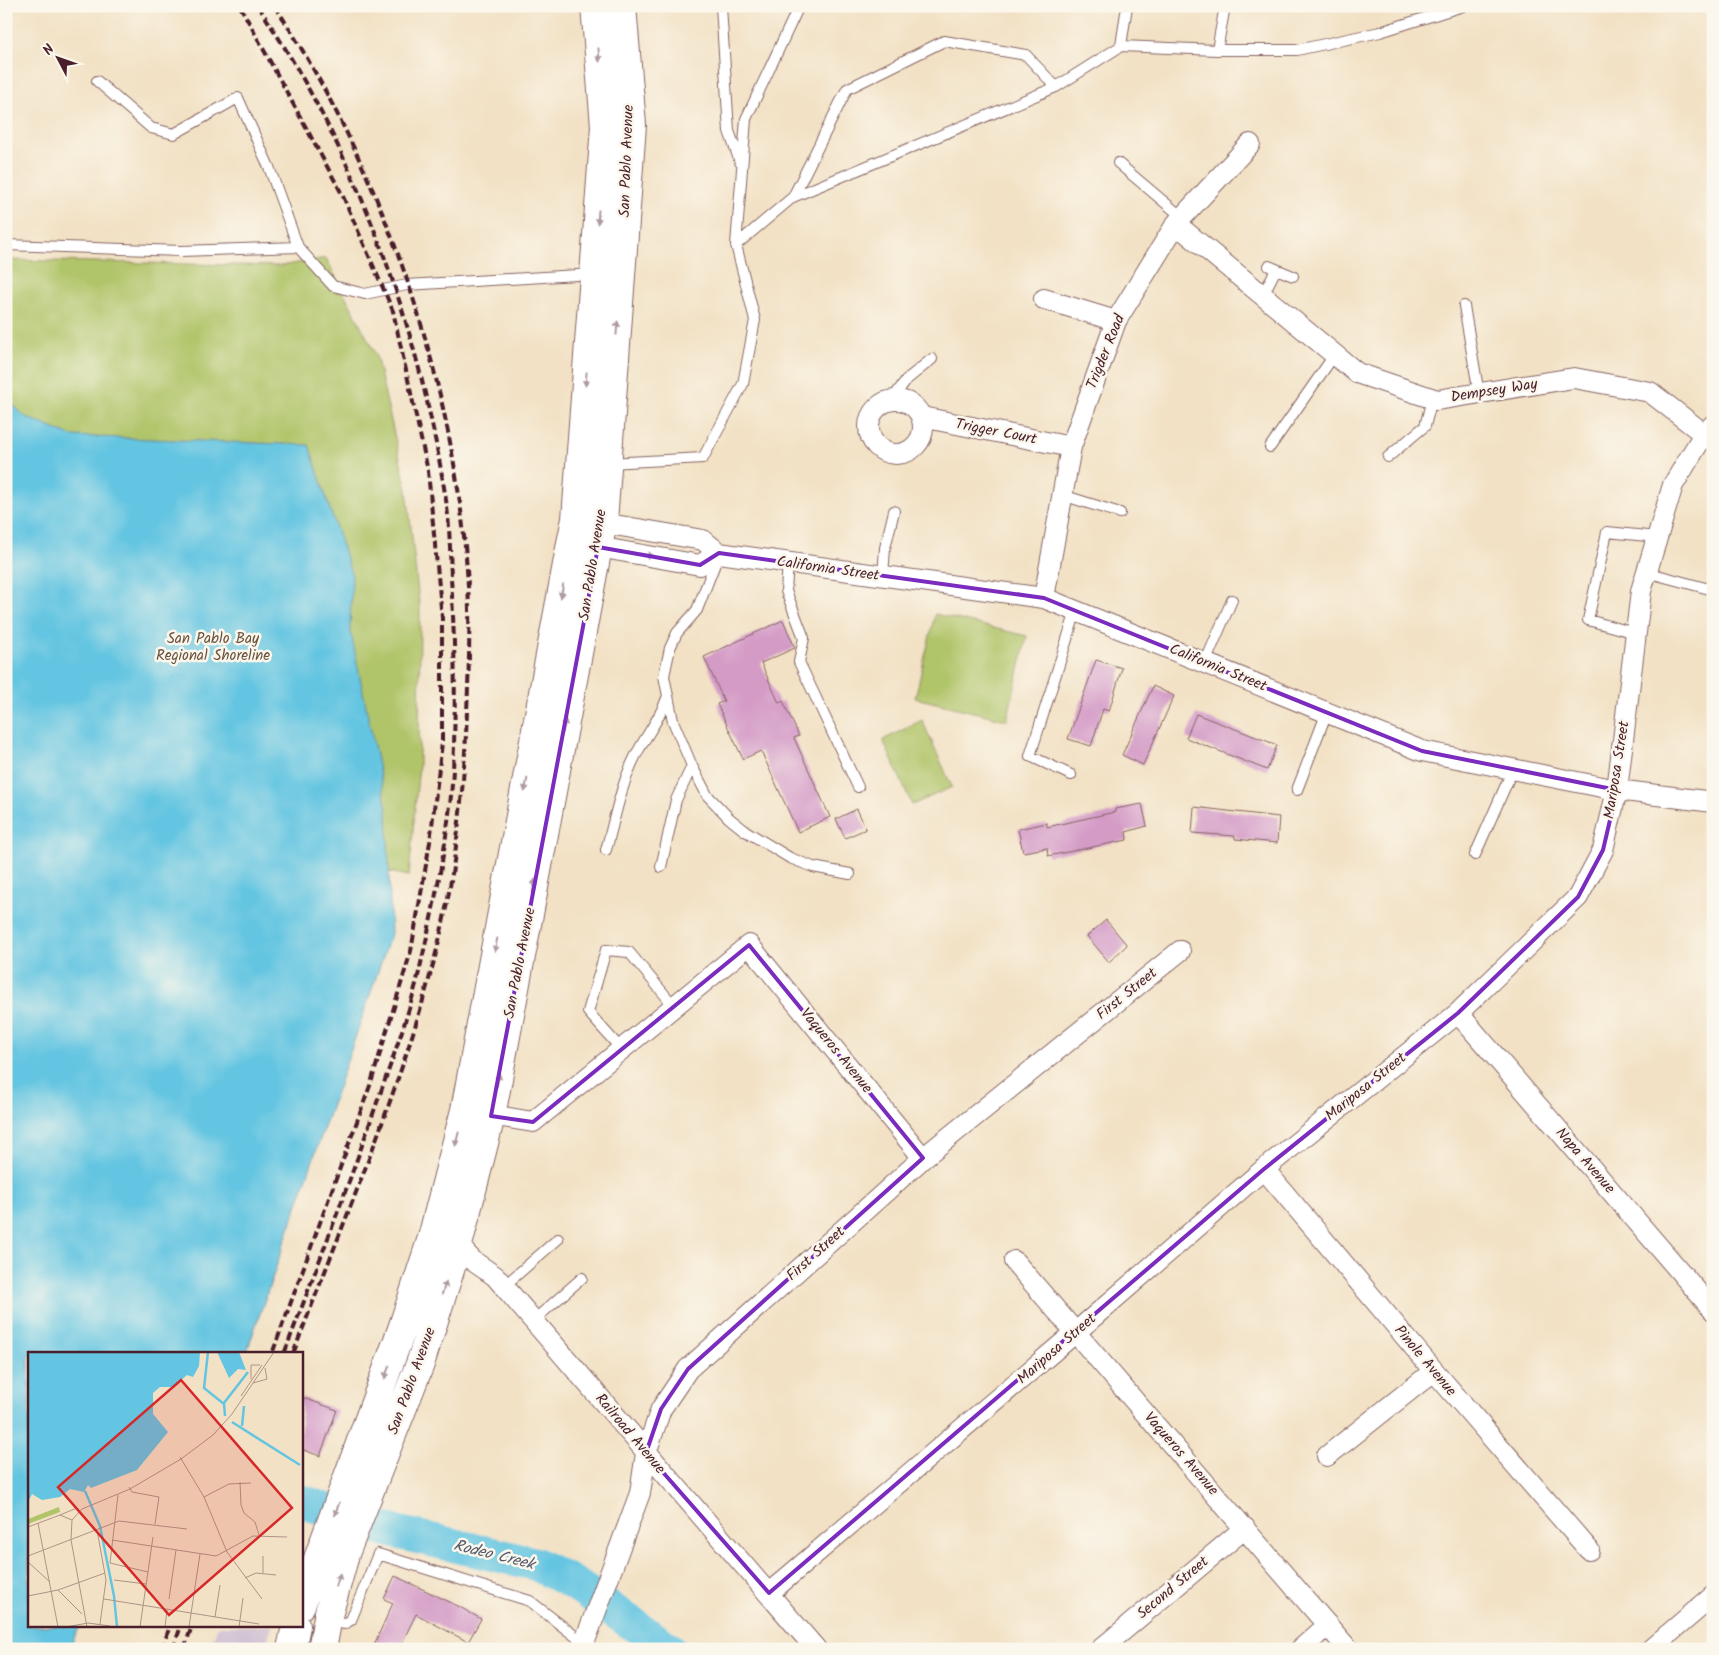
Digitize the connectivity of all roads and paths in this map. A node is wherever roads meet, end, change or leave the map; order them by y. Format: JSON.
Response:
{"nodes":[{"id":1,"x":595,"y":6,"type":"edge"},
{"id":2,"x":622,"y":6,"type":"edge"},
{"id":3,"x":721,"y":6,"type":"edge"},
{"id":4,"x":799,"y":6,"type":"edge"},
{"id":5,"x":1127,"y":6,"type":"edge"},
{"id":6,"x":1225,"y":6,"type":"edge"},
{"id":7,"x":1463,"y":6,"type":"edge"},
{"id":8,"x":1121,"y":46,"type":"junction"},
{"id":9,"x":1217,"y":50,"type":"junction"},
{"id":10,"x":97,"y":81,"type":"dead end"},
{"id":11,"x":1056,"y":88,"type":"junction"},
{"id":12,"x":1250,"y":144,"type":"dead end"},
{"id":13,"x":1118,"y":163,"type":"dead end"},
{"id":14,"x":742,"y":168,"type":"junction"},
{"id":15,"x":793,"y":198,"type":"junction"},
{"id":16,"x":1178,"y":220,"type":"junction"},
{"id":17,"x":6,"y":245,"type":"edge"},
{"id":18,"x":736,"y":245,"type":"junction"},
{"id":19,"x":298,"y":247,"type":"junction"},
{"id":20,"x":608,"y":273,"type":"junction"},
{"id":21,"x":1293,"y":276,"type":"dead end"},
{"id":22,"x":1262,"y":295,"type":"junction"},
{"id":23,"x":1044,"y":299,"type":"dead end"},
{"id":24,"x":1464,"y":306,"type":"dead end"},
{"id":25,"x":1116,"y":321,"type":"junction"},
{"id":26,"x":1335,"y":354,"type":"junction"},
{"id":27,"x":932,"y":359,"type":"dead end"},
{"id":28,"x":1480,"y":394,"type":"junction"},
{"id":29,"x":1432,"y":399,"type":"junction"},
{"id":30,"x":892,"y":400,"type":"junction"},
{"id":31,"x":922,"y":417,"type":"junction"},
{"id":32,"x":1709,"y":430,"type":"edge"},
{"id":33,"x":1071,"y":447,"type":"junction"},
{"id":34,"x":1270,"y":448,"type":"dead end"},
{"id":35,"x":1388,"y":457,"type":"dead end"},
{"id":36,"x":606,"y":463,"type":"junction"},
{"id":37,"x":1062,"y":495,"type":"junction"},
{"id":38,"x":894,"y":511,"type":"dead end"},
{"id":39,"x":1120,"y":513,"type":"dead end"},
{"id":40,"x":574,"y":531,"type":"junction"},
{"id":41,"x":601,"y":535,"type":"junction"},
{"id":42,"x":1657,"y":537,"type":"junction"},
{"id":43,"x":719,"y":553,"type":"junction"},
{"id":44,"x":788,"y":563,"type":"junction"},
{"id":45,"x":1646,"y":572,"type":"junction"},
{"id":46,"x":883,"y":576,"type":"junction"},
{"id":47,"x":1713,"y":590,"type":"edge"},
{"id":48,"x":1044,"y":598,"type":"junction"},
{"id":49,"x":1232,"y":600,"type":"dead end"},
{"id":50,"x":1076,"y":611,"type":"junction"},
{"id":51,"x":1636,"y":633,"type":"junction"},
{"id":52,"x":1205,"y":663,"type":"junction"},
{"id":53,"x":667,"y":698,"type":"junction"},
{"id":54,"x":1326,"y":712,"type":"junction"},
{"id":55,"x":692,"y":766,"type":"junction"},
{"id":56,"x":1513,"y":769,"type":"junction"},
{"id":57,"x":1071,"y":775,"type":"dead end"},
{"id":58,"x":858,"y":787,"type":"dead end"},
{"id":59,"x":1297,"y":790,"type":"dead end"},
{"id":60,"x":1617,"y":790,"type":"junction"},
{"id":61,"x":1713,"y":802,"type":"edge"},
{"id":62,"x":606,"y":850,"type":"dead end"},
{"id":63,"x":1475,"y":855,"type":"dead end"},
{"id":64,"x":661,"y":867,"type":"dead end"},
{"id":65,"x":850,"y":874,"type":"dead end"},
{"id":66,"x":1180,"y":951,"type":"dead end"},
{"id":67,"x":674,"y":1006,"type":"junction"},
{"id":68,"x":1458,"y":1013,"type":"junction"},
{"id":69,"x":621,"y":1049,"type":"junction"},
{"id":70,"x":465,"y":1110,"type":"junction"},
{"id":71,"x":491,"y":1116,"type":"junction"},
{"id":72,"x":923,"y":1158,"type":"junction"},
{"id":73,"x":1264,"y":1169,"type":"junction"},
{"id":74,"x":432,"y":1238,"type":"junction"},
{"id":75,"x":558,"y":1239,"type":"dead end"},
{"id":76,"x":458,"y":1245,"type":"junction"},
{"id":77,"x":1014,"y":1260,"type":"dead end"},
{"id":78,"x":582,"y":1278,"type":"dead end"},
{"id":79,"x":504,"y":1286,"type":"junction"},
{"id":80,"x":1713,"y":1310,"type":"edge"},
{"id":81,"x":533,"y":1320,"type":"junction"},
{"id":82,"x":1076,"y":1332,"type":"junction"},
{"id":83,"x":1434,"y":1371,"type":"junction"},
{"id":84,"x":646,"y":1453,"type":"junction"},
{"id":85,"x":1327,"y":1456,"type":"dead end"},
{"id":86,"x":361,"y":1481,"type":"junction"},
{"id":87,"x":1245,"y":1528,"type":"junction"},
{"id":88,"x":335,"y":1546,"type":"junction"},
{"id":89,"x":1589,"y":1550,"type":"dead end"},
{"id":90,"x":769,"y":1594,"type":"junction"},
{"id":91,"x":1713,"y":1596,"type":"edge"},
{"id":92,"x":302,"y":1604,"type":"edge"},
{"id":93,"x":1328,"y":1625,"type":"junction"},
{"id":94,"x":324,"y":1637,"type":"edge"},
{"id":95,"x":1664,"y":1645,"type":"edge"},
{"id":96,"x":587,"y":1647,"type":"edge"},
{"id":97,"x":816,"y":1649,"type":"edge"},
{"id":98,"x":1101,"y":1649,"type":"edge"},
{"id":99,"x":1301,"y":1649,"type":"edge"},
{"id":100,"x":1348,"y":1649,"type":"edge"}],
"edges":[{"from":1,"to":20,"type":"main road","name":"San Pablo Avenue","one_way":true},
{"from":2,"to":20,"type":"main road","name":"San Pablo Avenue"},
{"from":3,"to":14,"type":"lane"},
{"from":4,"to":14,"type":"lane"},
{"from":5,"to":8,"type":"lane"},
{"from":6,"to":9,"type":"lane"},
{"from":7,"to":9,"type":"lane"},
{"from":8,"to":9,"type":"lane"},
{"from":8,"to":11,"type":"lane"},
{"from":10,"to":19,"type":"lane"},
{"from":11,"to":15,"type":"lane"},
{"from":11,"to":15,"type":"lane"},
{"from":12,"to":16,"type":"street","name":"Trigder Road"},
{"from":13,"to":16,"type":"lane"},
{"from":14,"to":18,"type":"lane"},
{"from":15,"to":18,"type":"lane"},
{"from":16,"to":22,"type":"street","name":"Dempsey Way"},
{"from":16,"to":25,"type":"street","name":"Trigder Road"},
{"from":17,"to":19,"type":"lane"},
{"from":18,"to":36,"type":"lane"},
{"from":19,"to":20,"type":"lane"},
{"from":36,"to":20,"type":"main road","name":"San Pablo Avenue","one_way":true},
{"from":20,"to":40,"type":"main road","name":"San Pablo Avenue","one_way":true},
{"from":21,"to":22,"type":"lane"},
{"from":22,"to":26,"type":"street","name":"Dempsey Way"},
{"from":23,"to":25,"type":"street"},
{"from":24,"to":28,"type":"lane"},
{"from":25,"to":33,"type":"street","name":"Trigder Road"},
{"from":26,"to":29,"type":"street","name":"Dempsey Way"},
{"from":26,"to":34,"type":"lane"},
{"from":27,"to":30,"type":"lane"},
{"from":28,"to":29,"type":"street","name":"Dempsey Way"},
{"from":28,"to":32,"type":"street","name":"Dempsey Way"},
{"from":29,"to":35,"type":"lane"},
{"from":30,"to":31,"type":"street","name":"Trigger Court"},
{"from":30,"to":31,"type":"street"},
{"from":31,"to":33,"type":"street","name":"Trigger Court"},
{"from":32,"to":42,"type":"street","name":"Mariposa Street"},
{"from":33,"to":37,"type":"street","name":"Trigder Road"},
{"from":36,"to":41,"type":"main road","name":"San Pablo Avenue"},
{"from":37,"to":39,"type":"lane"},
{"from":37,"to":48,"type":"street","name":"Trigder Road"},
{"from":38,"to":46,"type":"lane"},
{"from":40,"to":41,"type":"street"},
{"from":40,"to":70,"type":"main road","name":"San Pablo Avenue","one_way":true},
{"from":41,"to":43,"type":"street"},
{"from":71,"to":41,"type":"main road","name":"San Pablo Avenue","one_way":true},
{"from":42,"to":45,"type":"street","name":"Mariposa Street"},
{"from":42,"to":51,"type":"lane"},
{"from":43,"to":44,"type":"street","name":"California Street"},
{"from":43,"to":53,"type":"lane"},
{"from":44,"to":46,"type":"street","name":"California Street"},
{"from":44,"to":58,"type":"lane"},
{"from":45,"to":47,"type":"lane"},
{"from":45,"to":51,"type":"street","name":"Mariposa Street"},
{"from":46,"to":48,"type":"street","name":"California Street"},
{"from":48,"to":50,"type":"street","name":"California Street"},
{"from":49,"to":52,"type":"lane"},
{"from":50,"to":52,"type":"street","name":"California Street"},
{"from":50,"to":57,"type":"lane"},
{"from":51,"to":60,"type":"street","name":"Mariposa Street"},
{"from":52,"to":54,"type":"street","name":"California Street"},
{"from":53,"to":55,"type":"lane"},
{"from":53,"to":62,"type":"lane"},
{"from":54,"to":56,"type":"street","name":"California Street"},
{"from":54,"to":59,"type":"lane"},
{"from":55,"to":64,"type":"lane"},
{"from":55,"to":65,"type":"lane"},
{"from":56,"to":60,"type":"street","name":"California Street"},
{"from":56,"to":63,"type":"lane"},
{"from":60,"to":61,"type":"street","name":"California Street"},
{"from":60,"to":68,"type":"street","name":"Mariposa Street"},
{"from":66,"to":72,"type":"street","name":"First Street"},
{"from":67,"to":69,"type":"street"},
{"from":67,"to":69,"type":"lane"},
{"from":67,"to":72,"type":"street","name":"Vaqueros Avenue"},
{"from":68,"to":73,"type":"street","name":"Mariposa Street"},
{"from":68,"to":80,"type":"street","name":"Napa Avenue"},
{"from":69,"to":71,"type":"street"},
{"from":70,"to":71,"type":"street"},
{"from":70,"to":74,"type":"main road","name":"San Pablo Avenue","one_way":true},
{"from":71,"to":76,"type":"main road","name":"San Pablo Avenue"},
{"from":72,"to":84,"type":"street","name":"First Street"},
{"from":73,"to":82,"type":"street","name":"Mariposa Street"},
{"from":73,"to":83,"type":"street","name":"Pinole Avenue"},
{"from":74,"to":76,"type":"street","name":"Railroad Avenue"},
{"from":74,"to":86,"type":"main road","name":"San Pablo Avenue","one_way":true},
{"from":75,"to":79,"type":"lane"},
{"from":76,"to":79,"type":"street","name":"Railroad Avenue"},
{"from":86,"to":76,"type":"main road","name":"San Pablo Avenue","one_way":true},
{"from":77,"to":82,"type":"street","name":"Vaqueros Avenue"},
{"from":78,"to":81,"type":"lane"},
{"from":79,"to":81,"type":"street","name":"Railroad Avenue"},
{"from":81,"to":84,"type":"street","name":"Railroad Avenue"},
{"from":82,"to":87,"type":"street","name":"Vaqueros Avenue"},
{"from":82,"to":90,"type":"street","name":"Mariposa Street"},
{"from":83,"to":85,"type":"street"},
{"from":83,"to":89,"type":"street","name":"Pinole Avenue"},
{"from":84,"to":90,"type":"street","name":"Railroad Avenue"},
{"from":84,"to":96,"type":"street","name":"First Street"},
{"from":86,"to":88,"type":"main road","name":"San Pablo Avenue"},
{"from":87,"to":93,"type":"street","name":"Vaqueros Avenue"},
{"from":87,"to":98,"type":"street","name":"Second Street"},
{"from":88,"to":92,"type":"main road","name":"San Pablo Avenue"},
{"from":94,"to":88,"type":"main road","name":"San Pablo Avenue","one_way":true},
{"from":90,"to":97,"type":"street","name":"Railroad Avenue"},
{"from":91,"to":95,"type":"street"},
{"from":93,"to":99,"type":"street"},
{"from":93,"to":100,"type":"street","name":"Vaqueros Avenue"},
{"from":94,"to":96,"type":"lane"}]}
